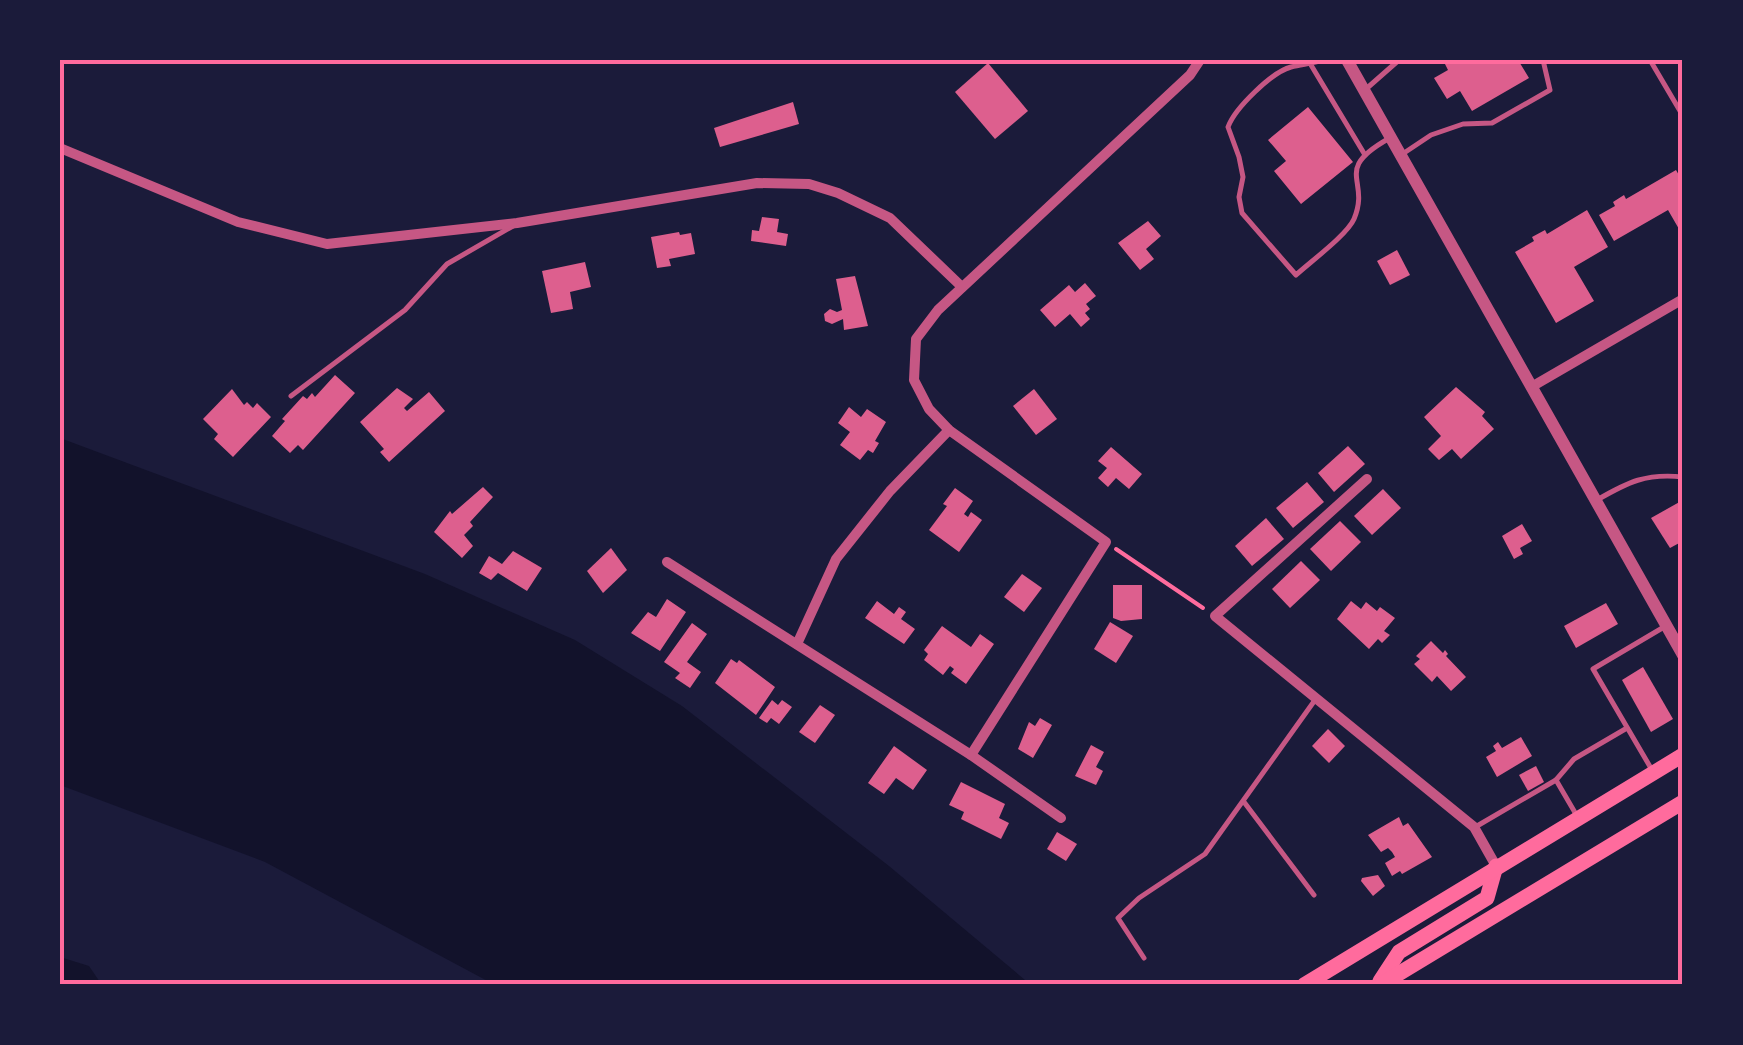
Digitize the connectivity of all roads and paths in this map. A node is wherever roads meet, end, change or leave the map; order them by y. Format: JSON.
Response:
{"nodes":[{"id":1,"x":1200,"y":60,"type":"edge"},
{"id":2,"x":1322,"y":60,"type":"edge"},
{"id":3,"x":1347,"y":60,"type":"edge"},
{"id":4,"x":1400,"y":60,"type":"edge"},
{"id":5,"x":1543,"y":60,"type":"edge"},
{"id":6,"x":1650,"y":60,"type":"edge"},
{"id":7,"x":1312,"y":64,"type":"junction"},
{"id":8,"x":1364,"y":91,"type":"junction"},
{"id":9,"x":1683,"y":116,"type":"edge"},
{"id":10,"x":1390,"y":138,"type":"junction"},
{"id":11,"x":60,"y":148,"type":"edge"},
{"id":12,"x":1365,"y":155,"type":"junction"},
{"id":13,"x":1400,"y":155,"type":"junction"},
{"id":14,"x":517,"y":223,"type":"junction"},
{"id":15,"x":962,"y":287,"type":"junction"},
{"id":16,"x":1682,"y":301,"type":"edge"},
{"id":17,"x":1533,"y":386,"type":"junction"},
{"id":18,"x":291,"y":396,"type":"dead end"},
{"id":19,"x":949,"y":430,"type":"junction"},
{"id":20,"x":1683,"y":477,"type":"edge"},
{"id":21,"x":1367,"y":479,"type":"dead end"},
{"id":22,"x":1597,"y":500,"type":"junction"},
{"id":23,"x":1128,"y":558,"type":"dead end"},
{"id":24,"x":667,"y":562,"type":"dead end"},
{"id":25,"x":1198,"y":604,"type":"dead end"},
{"id":26,"x":1667,"y":626,"type":"junction"},
{"id":27,"x":796,"y":644,"type":"junction"},
{"id":28,"x":1683,"y":655,"type":"edge"},
{"id":29,"x":1317,"y":698,"type":"junction"},
{"id":30,"x":1628,"y":728,"type":"junction"},
{"id":31,"x":971,"y":754,"type":"junction"},
{"id":32,"x":1683,"y":755,"type":"edge"},
{"id":33,"x":1653,"y":773,"type":"junction"},
{"id":34,"x":1556,"y":780,"type":"junction"},
{"id":35,"x":1244,"y":802,"type":"junction"},
{"id":36,"x":1683,"y":802,"type":"edge"},
{"id":37,"x":1061,"y":818,"type":"dead end"},
{"id":38,"x":1578,"y":818,"type":"junction"},
{"id":39,"x":1474,"y":828,"type":"junction"},
{"id":40,"x":1496,"y":866,"type":"junction"},
{"id":41,"x":1314,"y":895,"type":"dead end"},
{"id":42,"x":1144,"y":958,"type":"dead end"},
{"id":43,"x":1304,"y":985,"type":"edge"},
{"id":44,"x":1378,"y":985,"type":"edge"}],
"edges":[{"from":1,"to":15,"type":"street"},
{"from":2,"to":7,"type":"lane"},
{"from":3,"to":8,"type":"street"},
{"from":4,"to":8,"type":"lane"},
{"from":5,"to":13,"type":"lane"},
{"from":6,"to":9,"type":"lane"},
{"from":7,"to":12,"type":"lane"},
{"from":7,"to":12,"type":"lane"},
{"from":8,"to":10,"type":"street"},
{"from":10,"to":12,"type":"lane"},
{"from":10,"to":13,"type":"street"},
{"from":11,"to":14,"type":"street"},
{"from":13,"to":17,"type":"street"},
{"from":14,"to":15,"type":"street"},
{"from":14,"to":18,"type":"lane"},
{"from":15,"to":19,"type":"street"},
{"from":16,"to":17,"type":"street"},
{"from":17,"to":22,"type":"street"},
{"from":19,"to":27,"type":"street"},
{"from":19,"to":31,"type":"street"},
{"from":20,"to":22,"type":"lane"},
{"from":21,"to":29,"type":"street"},
{"from":22,"to":26,"type":"street"},
{"from":23,"to":25,"type":"path"},
{"from":24,"to":27,"type":"street"},
{"from":26,"to":28,"type":"street"},
{"from":26,"to":30,"type":"lane"},
{"from":27,"to":31,"type":"street"},
{"from":29,"to":35,"type":"lane"},
{"from":29,"to":39,"type":"street"},
{"from":30,"to":33,"type":"lane"},
{"from":30,"to":34,"type":"lane"},
{"from":31,"to":37,"type":"street"},
{"from":32,"to":33,"type":"main road"},
{"from":33,"to":38,"type":"main road"},
{"from":34,"to":38,"type":"lane"},
{"from":34,"to":39,"type":"lane"},
{"from":35,"to":41,"type":"lane"},
{"from":35,"to":42,"type":"lane"},
{"from":36,"to":44,"type":"main road"},
{"from":38,"to":40,"type":"main road"},
{"from":39,"to":40,"type":"street"},
{"from":40,"to":43,"type":"main road"},
{"from":40,"to":44,"type":"main road"}]}
